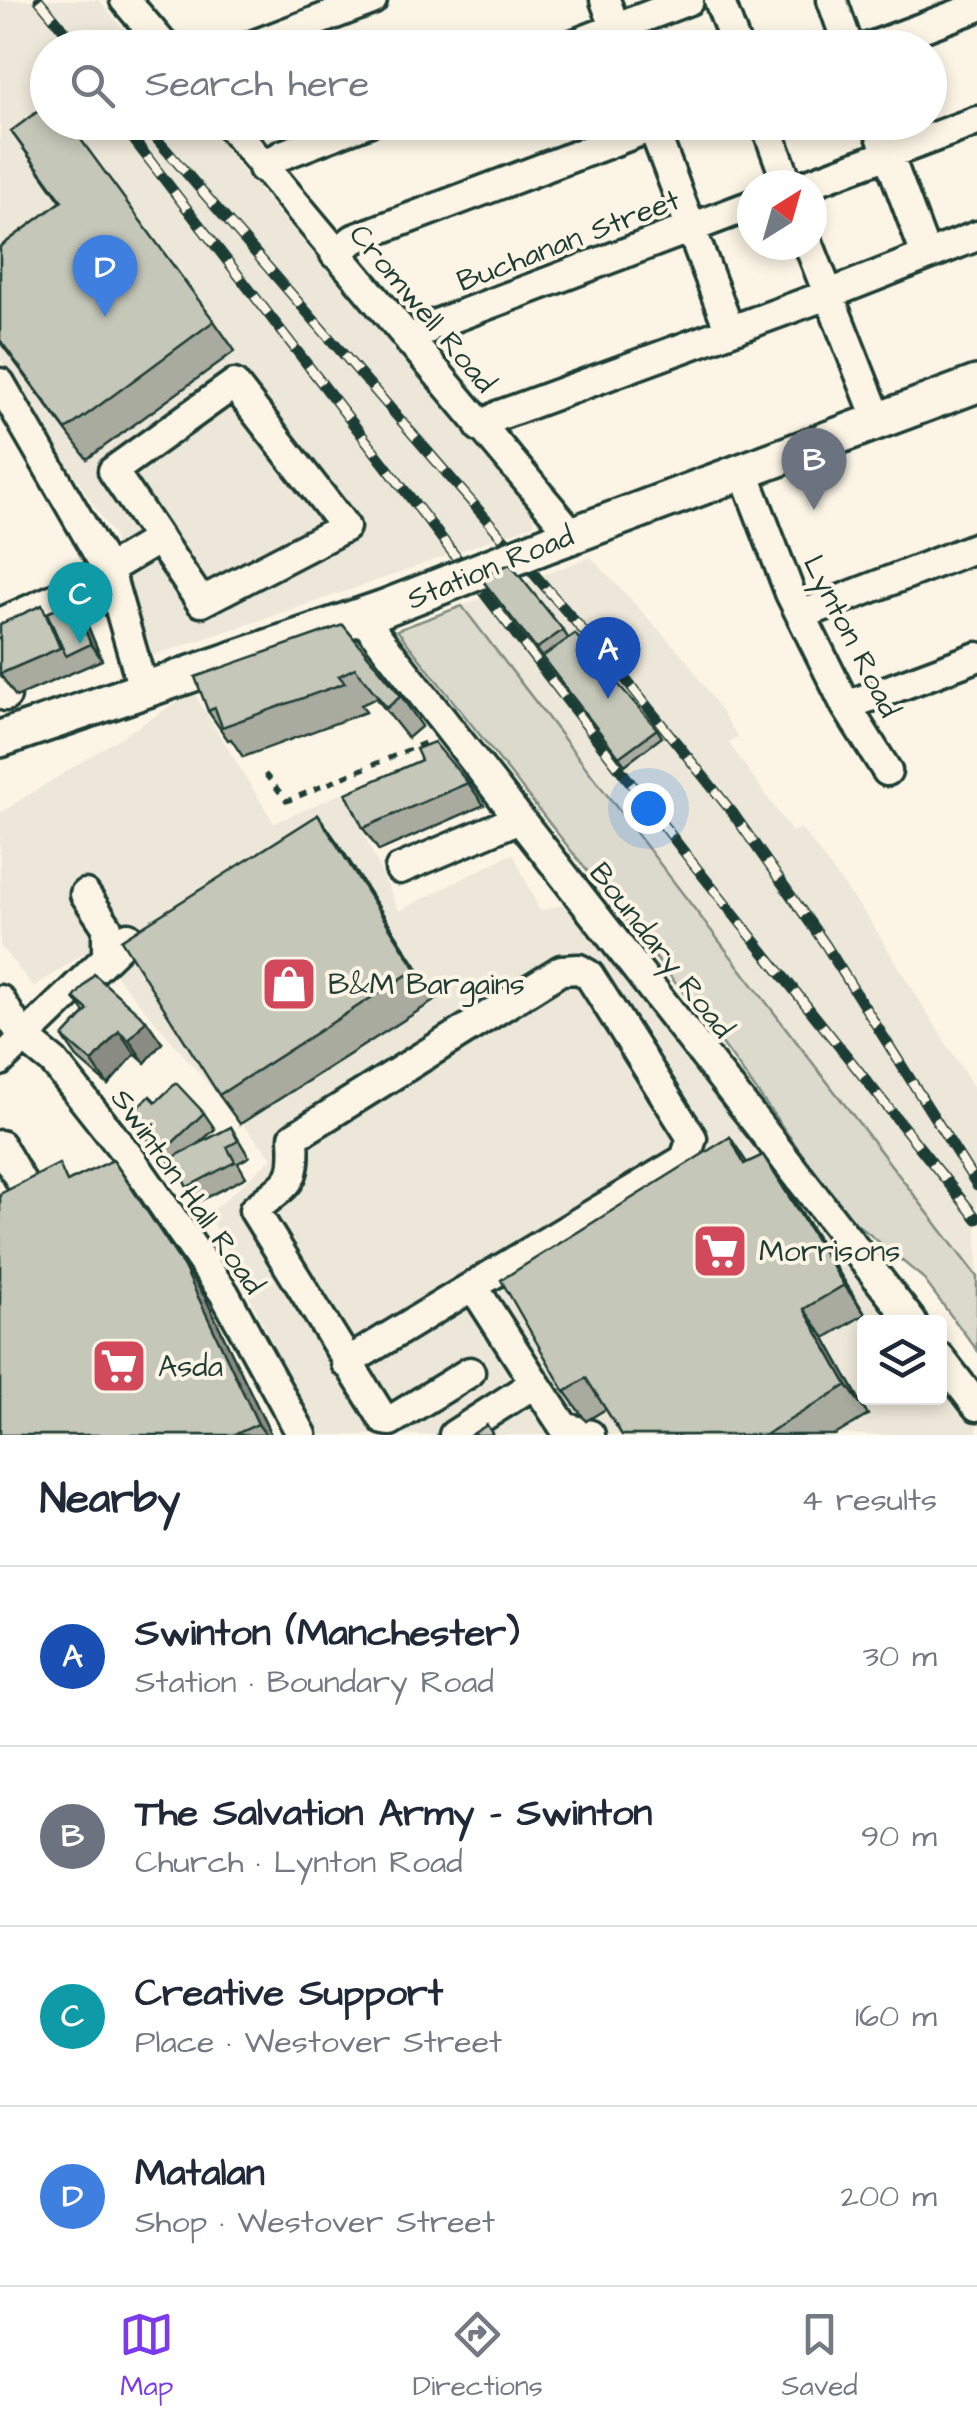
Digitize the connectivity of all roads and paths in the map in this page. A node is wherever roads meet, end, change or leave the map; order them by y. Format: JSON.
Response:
{"nodes":[{"id":1,"x":125,"y":0,"type":"edge"},
{"id":2,"x":372,"y":0,"type":"edge"},
{"id":3,"x":605,"y":0,"type":"edge"},
{"id":4,"x":689,"y":0,"type":"edge"},
{"id":5,"x":719,"y":0,"type":"edge"},
{"id":6,"x":832,"y":0,"type":"edge"},
{"id":7,"x":977,"y":7,"type":"edge"},
{"id":8,"x":151,"y":30,"type":"edge"},
{"id":9,"x":293,"y":30,"type":"edge"},
{"id":10,"x":616,"y":30,"type":"edge"},
{"id":11,"x":634,"y":30,"type":"edge"},
{"id":12,"x":730,"y":30,"type":"edge"},
{"id":13,"x":843,"y":30,"type":"edge"},
{"id":14,"x":916,"y":30,"type":"edge"},
{"id":15,"x":977,"y":121,"type":"edge"},
{"id":16,"x":947,"y":132,"type":"edge"},
{"id":17,"x":241,"y":140,"type":"edge"},
{"id":18,"x":322,"y":140,"type":"edge"},
{"id":19,"x":614,"y":140,"type":"edge"},
{"id":20,"x":661,"y":140,"type":"edge"},
{"id":21,"x":772,"y":140,"type":"edge"},
{"id":22,"x":882,"y":140,"type":"edge"},
{"id":23,"x":927,"y":140,"type":"edge"},
{"id":24,"x":887,"y":155,"type":"junction"},
{"id":25,"x":263,"y":168,"type":"junction"},
{"id":26,"x":783,"y":170,"type":"edge"},
{"id":27,"x":827,"y":177,"type":"edge"},
{"id":28,"x":737,"y":211,"type":"edge"},
{"id":29,"x":691,"y":228,"type":"junction"},
{"id":30,"x":977,"y":236,"type":"edge"},
{"id":31,"x":335,"y":254,"type":"junction"},
{"id":32,"x":926,"y":256,"type":"junction"},
{"id":33,"x":814,"y":260,"type":"edge"},
{"id":34,"x":827,"y":296,"type":"junction"},
{"id":35,"x":729,"y":329,"type":"junction"},
{"id":36,"x":410,"y":342,"type":"junction"},
{"id":37,"x":0,"y":383,"type":"edge"},
{"id":38,"x":977,"y":384,"type":"edge"},
{"id":39,"x":878,"y":420,"type":"junction"},
{"id":40,"x":480,"y":427,"type":"junction"},
{"id":41,"x":743,"y":470,"type":"junction"},
{"id":42,"x":562,"y":538,"type":"junction"},
{"id":43,"x":159,"y":539,"type":"junction"},
{"id":44,"x":977,"y":548,"type":"edge"},
{"id":45,"x":109,"y":572,"type":"junction"},
{"id":46,"x":372,"y":613,"type":"junction"},
{"id":47,"x":801,"y":616,"type":"junction"},
{"id":48,"x":0,"y":623,"type":"edge"},
{"id":49,"x":977,"y":657,"type":"edge"},
{"id":50,"x":143,"y":689,"type":"junction"},
{"id":51,"x":846,"y":706,"type":"junction"},
{"id":52,"x":451,"y":732,"type":"junction"},
{"id":53,"x":0,"y":739,"type":"edge"},
{"id":54,"x":887,"y":771,"type":"dead end"},
{"id":55,"x":265,"y":774,"type":"dead end"},
{"id":56,"x":518,"y":818,"type":"junction"},
{"id":57,"x":400,"y":869,"type":"dead end"},
{"id":58,"x":85,"y":894,"type":"dead end"},
{"id":59,"x":0,"y":1000,"type":"edge"},
{"id":60,"x":23,"y":1037,"type":"junction"},
{"id":61,"x":0,"y":1061,"type":"edge"},
{"id":62,"x":0,"y":1145,"type":"edge"},
{"id":63,"x":25,"y":1188,"type":"edge"},
{"id":64,"x":473,"y":1286,"type":"junction"},
{"id":65,"x":907,"y":1315,"type":"edge"},
{"id":66,"x":346,"y":1363,"type":"junction"},
{"id":67,"x":947,"y":1367,"type":"edge"},
{"id":68,"x":470,"y":1372,"type":"dead end"},
{"id":69,"x":535,"y":1383,"type":"junction"},
{"id":70,"x":977,"y":1406,"type":"edge"},
{"id":71,"x":302,"y":1435,"type":"edge"},
{"id":72,"x":454,"y":1435,"type":"edge"},
{"id":73,"x":590,"y":1435,"type":"edge"}],
"edges":[{"from":1,"to":8,"type":"street"},
{"from":2,"to":9,"type":"street"},
{"from":3,"to":10,"type":"street"},
{"from":4,"to":11,"type":"street"},
{"from":5,"to":12,"type":"street"},
{"from":6,"to":13,"type":"street"},
{"from":7,"to":14,"type":"street"},
{"from":15,"to":16,"type":"street"},
{"from":17,"to":25,"type":"street","name":"Cromwell Road"},
{"from":18,"to":25,"type":"street"},
{"from":19,"to":31,"type":"street"},
{"from":20,"to":29,"type":"street"},
{"from":21,"to":26,"type":"street"},
{"from":22,"to":24,"type":"street"},
{"from":23,"to":24,"type":"street"},
{"from":24,"to":27,"type":"street"},
{"from":24,"to":32,"type":"street"},
{"from":25,"to":31,"type":"street","name":"Cromwell Road"},
{"from":28,"to":29,"type":"street","name":"Buchanan Street"},
{"from":29,"to":35,"type":"street"},
{"from":29,"to":36,"type":"street","name":"Buchanan Street"},
{"from":30,"to":32,"type":"street"},
{"from":31,"to":36,"type":"street","name":"Cromwell Road"},
{"from":32,"to":34,"type":"street"},
{"from":33,"to":34,"type":"street"},
{"from":34,"to":35,"type":"street"},
{"from":34,"to":39,"type":"street"},
{"from":35,"to":40,"type":"street"},
{"from":36,"to":40,"type":"street","name":"Cromwell Road"},
{"from":37,"to":45,"type":"street"},
{"from":38,"to":39,"type":"main road","name":"Station Road"},
{"from":39,"to":41,"type":"main road","name":"Station Road"},
{"from":40,"to":42,"type":"street","name":"Cromwell Road"},
{"from":41,"to":42,"type":"main road","name":"Station Road"},
{"from":41,"to":47,"type":"street","name":"Lynton Road"},
{"from":42,"to":46,"type":"main road","name":"Station Road","bridge":true},
{"from":43,"to":43,"type":"street"},
{"from":43,"to":45,"type":"street"},
{"from":44,"to":47,"type":"street"},
{"from":45,"to":48,"type":"street"},
{"from":45,"to":50,"type":"street"},
{"from":46,"to":50,"type":"main road","name":"Station Road"},
{"from":46,"to":52,"type":"street","name":"Boundary Road"},
{"from":47,"to":51,"type":"street","name":"Lynton Road"},
{"from":49,"to":51,"type":"street"},
{"from":50,"to":53,"type":"main road","name":"Station Road"},
{"from":51,"to":54,"type":"street","name":"Lynton Road"},
{"from":52,"to":55,"type":"path"},
{"from":52,"to":56,"type":"street","name":"Boundary Road"},
{"from":56,"to":57,"type":"street"},
{"from":56,"to":65,"type":"street","name":"Boundary Road"},
{"from":58,"to":60,"type":"street"},
{"from":59,"to":60,"type":"street","name":"Swinton Hall Road"},
{"from":60,"to":61,"type":"street"},
{"from":60,"to":71,"type":"street","name":"Swinton Hall Road"},
{"from":62,"to":63,"type":"street"},
{"from":64,"to":66,"type":"street"},
{"from":64,"to":66,"type":"street"},
{"from":64,"to":69,"type":"street"},
{"from":66,"to":68,"type":"street"},
{"from":67,"to":70,"type":"street"},
{"from":69,"to":72,"type":"street"},
{"from":69,"to":73,"type":"street"}]}
